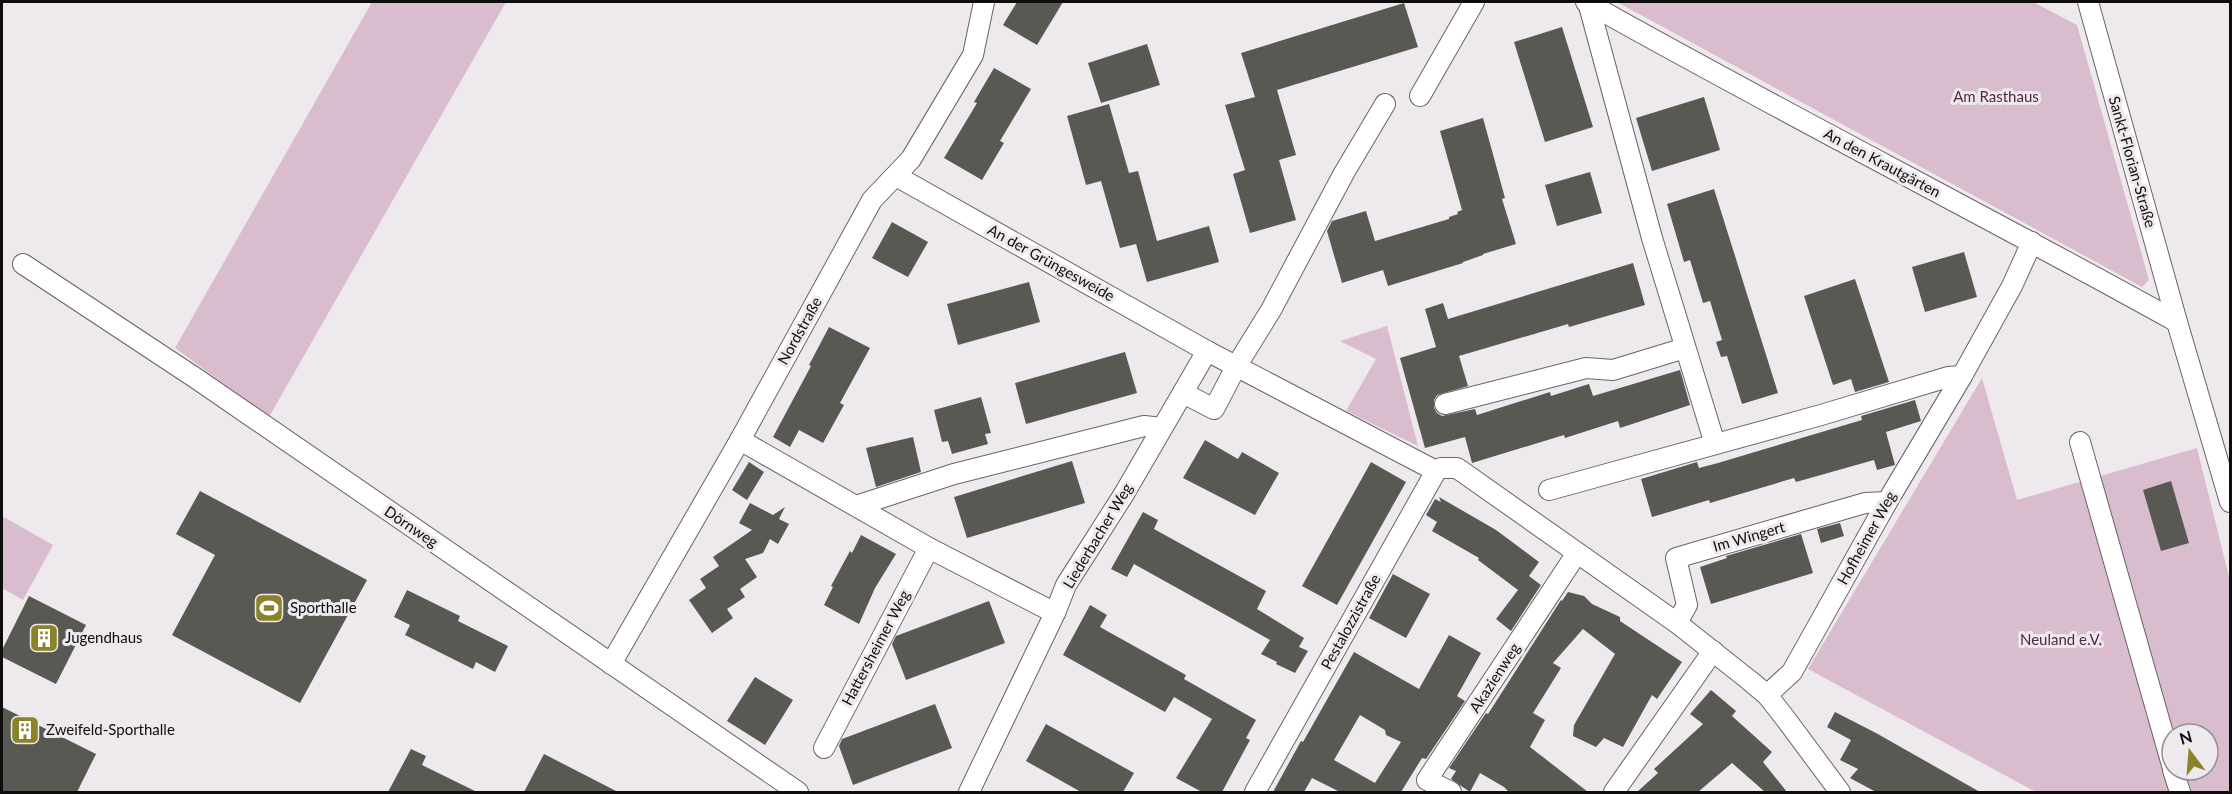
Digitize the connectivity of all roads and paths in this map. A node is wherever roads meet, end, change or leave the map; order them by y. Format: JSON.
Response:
{"nodes":[{"id":1,"x":984,"y":2,"type":"edge"},
{"id":2,"x":1474,"y":2,"type":"edge"},
{"id":3,"x":1587,"y":2,"type":"edge"},
{"id":4,"x":2088,"y":2,"type":"edge"},
{"id":5,"x":1420,"y":96,"type":"dead end"},
{"id":6,"x":1385,"y":104,"type":"dead end"},
{"id":7,"x":896,"y":176,"type":"junction"},
{"id":8,"x":2032,"y":242,"type":"junction"},
{"id":9,"x":23,"y":264,"type":"dead end"},
{"id":10,"x":2177,"y":322,"type":"junction"},
{"id":11,"x":1685,"y":348,"type":"junction"},
{"id":12,"x":1207,"y":351,"type":"junction"},
{"id":13,"x":1237,"y":365,"type":"junction"},
{"id":14,"x":1962,"y":376,"type":"junction"},
{"id":15,"x":1183,"y":393,"type":"junction"},
{"id":16,"x":1444,"y":404,"type":"dead end"},
{"id":17,"x":1162,"y":428,"type":"junction"},
{"id":18,"x":740,"y":440,"type":"junction"},
{"id":19,"x":2080,"y":442,"type":"dead end"},
{"id":20,"x":1715,"y":444,"type":"junction"},
{"id":21,"x":1436,"y":471,"type":"junction"},
{"id":22,"x":1549,"y":490,"type":"dead end"},
{"id":23,"x":1887,"y":502,"type":"junction"},
{"id":24,"x":2230,"y":502,"type":"edge"},
{"id":25,"x":856,"y":506,"type":"junction"},
{"id":26,"x":929,"y":548,"type":"junction"},
{"id":27,"x":1576,"y":553,"type":"junction"},
{"id":28,"x":1055,"y":613,"type":"junction"},
{"id":29,"x":1677,"y":622,"type":"junction"},
{"id":30,"x":1713,"y":651,"type":"junction"},
{"id":31,"x":611,"y":664,"type":"junction"},
{"id":32,"x":1767,"y":695,"type":"junction"},
{"id":33,"x":2160,"y":723,"type":"edge"},
{"id":34,"x":824,"y":748,"type":"dead end"},
{"id":35,"x":798,"y":792,"type":"edge"},
{"id":36,"x":969,"y":792,"type":"edge"},
{"id":37,"x":1256,"y":792,"type":"edge"},
{"id":38,"x":1450,"y":792,"type":"edge"},
{"id":39,"x":1614,"y":792,"type":"edge"},
{"id":40,"x":1840,"y":792,"type":"edge"}],
"edges":[{"from":1,"to":7,"type":"street","name":"Nordstraße"},
{"from":2,"to":5,"type":"street"},
{"from":3,"to":8,"type":"street","name":"An den Krautgärten"},
{"from":3,"to":11,"type":"street","name":"An den Krautgärten"},
{"from":4,"to":10,"type":"street","name":"Sankt-Florian-Straße"},
{"from":6,"to":13,"type":"street"},
{"from":7,"to":12,"type":"street","name":"An der Grüngesweide"},
{"from":7,"to":18,"type":"street","name":"Nordstraße"},
{"from":8,"to":10,"type":"street","name":"An den Krautgärten"},
{"from":8,"to":14,"type":"street","name":"Hofheimer Weg"},
{"from":9,"to":31,"type":"street","name":"Dörnweg"},
{"from":10,"to":24,"type":"street","name":"Sankt-Florian-Straße"},
{"from":11,"to":16,"type":"street"},
{"from":11,"to":20,"type":"street","name":"An den Krautgärten"},
{"from":12,"to":13,"type":"street","name":"An der Grüngesweide"},
{"from":12,"to":15,"type":"street","name":"Liederbacher Weg"},
{"from":13,"to":15,"type":"street"},
{"from":13,"to":21,"type":"street","name":"An der Grüngesweide"},
{"from":14,"to":20,"type":"street"},
{"from":14,"to":23,"type":"street","name":"Hofheimer Weg"},
{"from":15,"to":17,"type":"street","name":"Liederbacher Weg"},
{"from":17,"to":25,"type":"street"},
{"from":17,"to":28,"type":"street","name":"Liederbacher Weg"},
{"from":18,"to":25,"type":"street"},
{"from":18,"to":31,"type":"street","name":"Nordstraße"},
{"from":19,"to":33,"type":"street"},
{"from":20,"to":22,"type":"street"},
{"from":21,"to":27,"type":"street"},
{"from":21,"to":37,"type":"street","name":"Pestalozzistraße"},
{"from":23,"to":29,"type":"street","name":"Im Wingert"},
{"from":23,"to":32,"type":"street","name":"Hofheimer Weg"},
{"from":25,"to":26,"type":"street"},
{"from":26,"to":28,"type":"street"},
{"from":26,"to":34,"type":"street","name":"Hattersheimer Weg"},
{"from":27,"to":29,"type":"street"},
{"from":27,"to":38,"type":"street","name":"Akazienweg"},
{"from":28,"to":36,"type":"street","name":"Liederbacher Weg"},
{"from":29,"to":30,"type":"street"},
{"from":30,"to":32,"type":"street"},
{"from":30,"to":39,"type":"street"},
{"from":31,"to":35,"type":"street","name":"Dörnweg"},
{"from":32,"to":40,"type":"street"}]}
